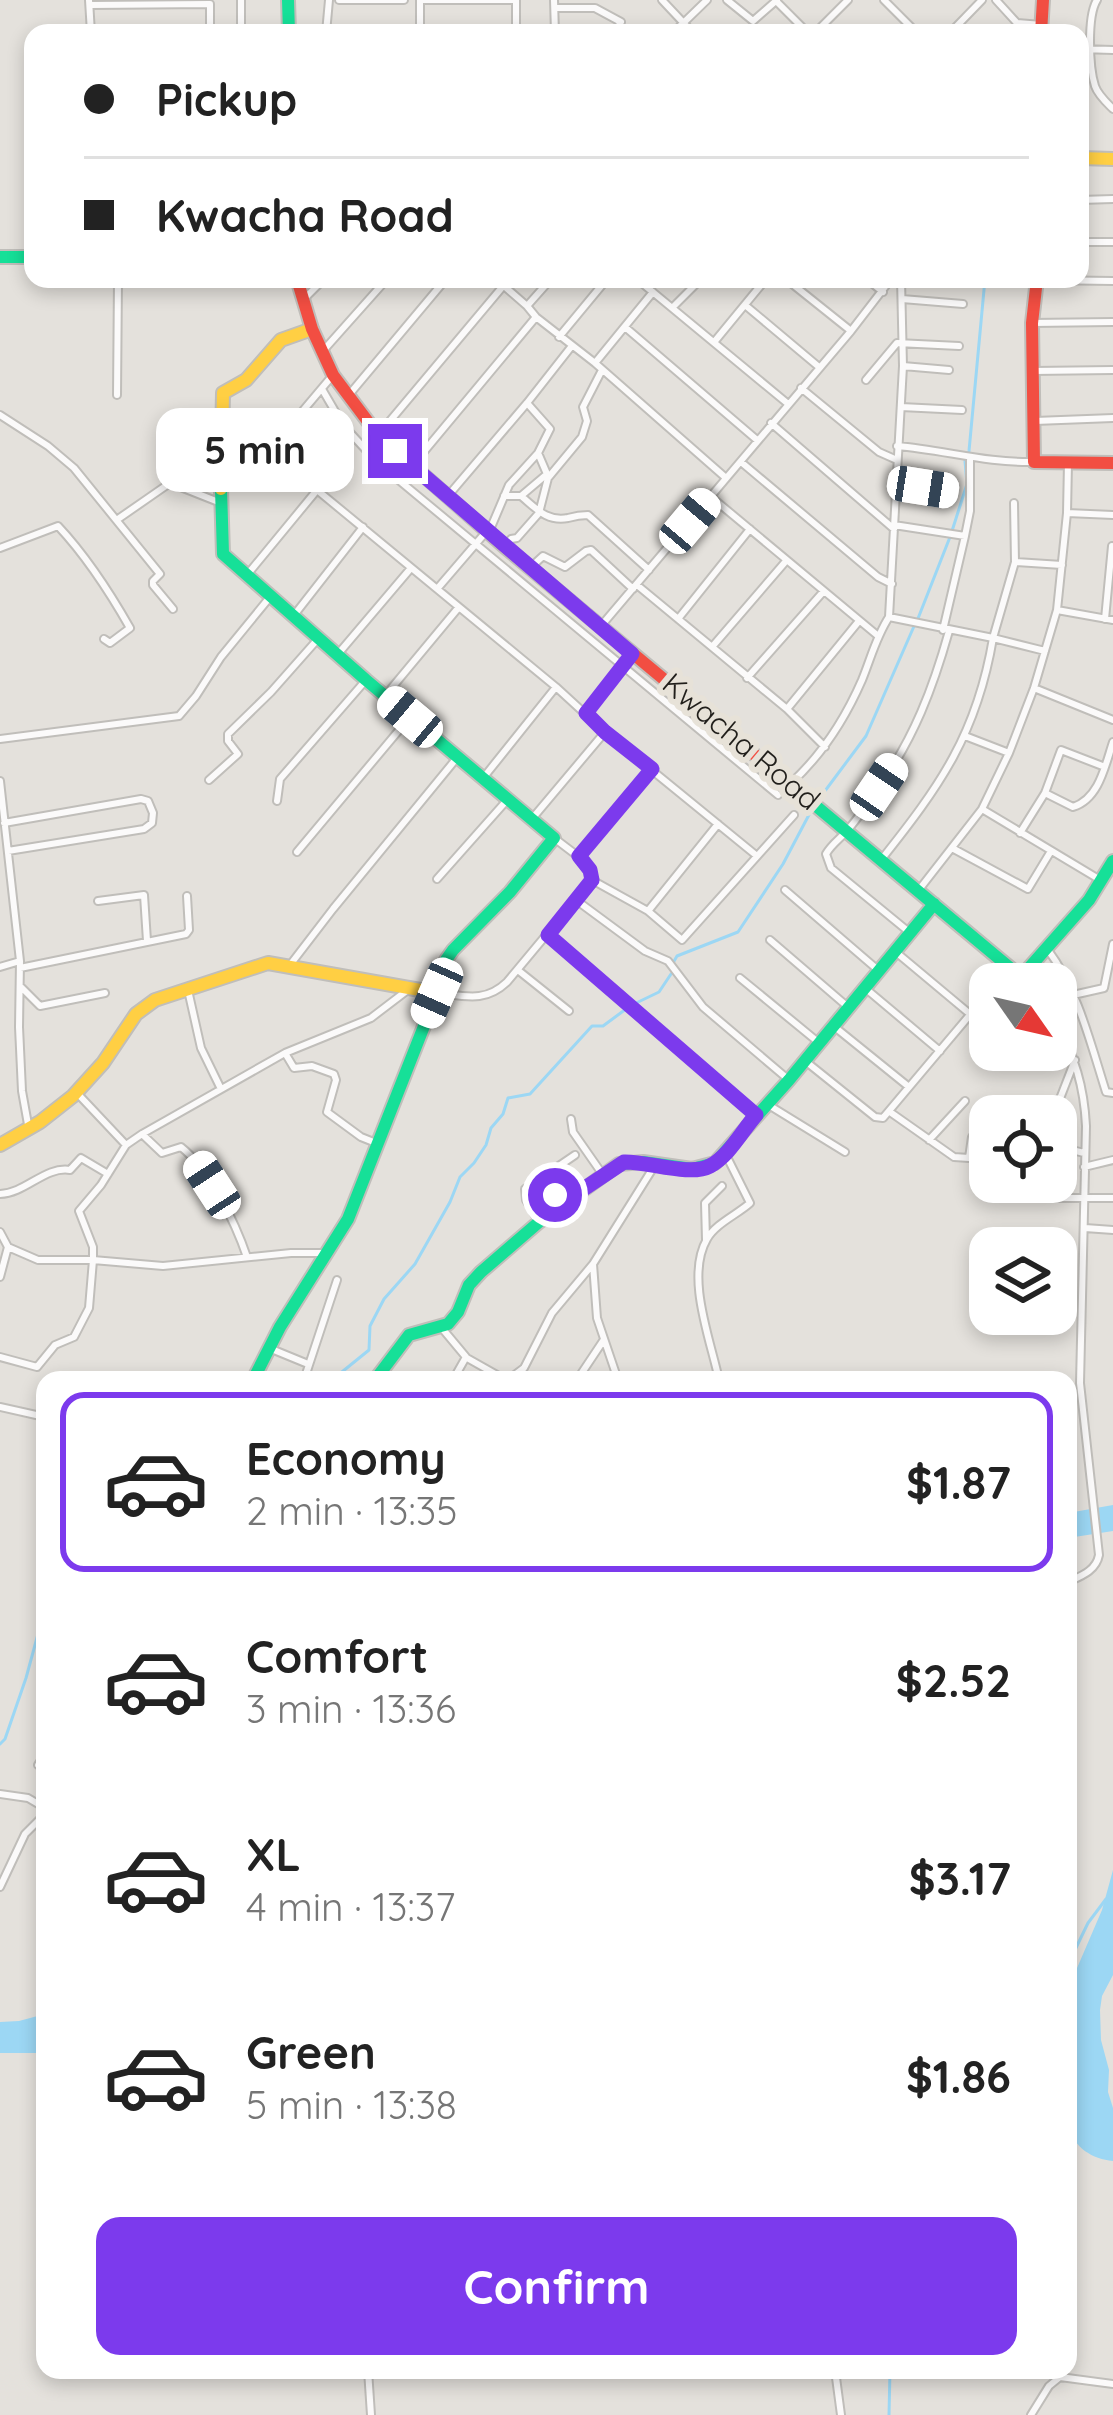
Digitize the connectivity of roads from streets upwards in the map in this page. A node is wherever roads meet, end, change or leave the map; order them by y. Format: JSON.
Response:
{"nodes":[{"id":1,"x":339,"y":0,"type":"edge"},
{"id":2,"x":404,"y":0,"type":"edge"},
{"id":3,"x":422,"y":0,"type":"edge"},
{"id":4,"x":511,"y":0,"type":"edge"},
{"id":5,"x":662,"y":0,"type":"edge"},
{"id":6,"x":707,"y":0,"type":"edge"},
{"id":7,"x":727,"y":0,"type":"edge"},
{"id":8,"x":848,"y":0,"type":"edge"},
{"id":9,"x":884,"y":0,"type":"edge"},
{"id":10,"x":982,"y":0,"type":"edge"},
{"id":11,"x":996,"y":0,"type":"edge"},
{"id":12,"x":1097,"y":0,"type":"edge"},
{"id":13,"x":777,"y":1,"type":"edge"},
{"id":14,"x":89,"y":2,"type":"edge"},
{"id":15,"x":210,"y":2,"type":"edge"},
{"id":16,"x":553,"y":2,"type":"edge"},
{"id":17,"x":683,"y":22,"type":"joint"},
{"id":18,"x":620,"y":24,"type":"edge"},
{"id":19,"x":802,"y":24,"type":"edge"},
{"id":20,"x":822,"y":24,"type":"edge"},
{"id":21,"x":908,"y":24,"type":"edge"},
{"id":22,"x":959,"y":24,"type":"edge"},
{"id":23,"x":1024,"y":24,"type":"edge"},
{"id":24,"x":1091,"y":50,"type":"junction"},
{"id":25,"x":1113,"y":50,"type":"edge"},
{"id":26,"x":1113,"y":110,"type":"edge"},
{"id":27,"x":118,"y":288,"type":"edge"},
{"id":28,"x":300,"y":288,"type":"edge"},
{"id":29,"x":315,"y":288,"type":"edge"},
{"id":30,"x":379,"y":288,"type":"edge"},
{"id":31,"x":438,"y":288,"type":"edge"},
{"id":32,"x":495,"y":288,"type":"edge"},
{"id":33,"x":507,"y":288,"type":"edge"},
{"id":34,"x":543,"y":288,"type":"edge"},
{"id":35,"x":600,"y":288,"type":"edge"},
{"id":36,"x":649,"y":288,"type":"edge"},
{"id":37,"x":692,"y":288,"type":"edge"},
{"id":38,"x":759,"y":288,"type":"edge"},
{"id":39,"x":797,"y":288,"type":"edge"},
{"id":40,"x":878,"y":288,"type":"edge"},
{"id":41,"x":885,"y":288,"type":"edge"},
{"id":42,"x":901,"y":288,"type":"edge"},
{"id":43,"x":1036,"y":288,"type":"edge"},
{"id":44,"x":653,"y":292,"type":"junction"},
{"id":45,"x":883,"y":292,"type":"junction"},
{"id":46,"x":687,"y":293,"type":"junction"},
{"id":47,"x":902,"y":299,"type":"junction"},
{"id":48,"x":303,"y":301,"type":"junction"},
{"id":49,"x":746,"y":304,"type":"junction"},
{"id":50,"x":963,"y":304,"type":"dead end"},
{"id":51,"x":527,"y":306,"type":"junction"},
{"id":52,"x":673,"y":307,"type":"junction"},
{"id":53,"x":682,"y":314,"type":"junction"},
{"id":54,"x":536,"y":317,"type":"junction"},
{"id":55,"x":1113,"y":322,"type":"edge"},
{"id":56,"x":1032,"y":323,"type":"junction"},
{"id":57,"x":625,"y":327,"type":"junction"},
{"id":58,"x":312,"y":329,"type":"junction"},
{"id":59,"x":851,"y":332,"type":"junction"},
{"id":60,"x":560,"y":337,"type":"junction"},
{"id":61,"x":715,"y":342,"type":"junction"},
{"id":62,"x":902,"y":343,"type":"junction"},
{"id":63,"x":959,"y":346,"type":"dead end"},
{"id":64,"x":571,"y":347,"type":"junction"},
{"id":65,"x":322,"y":352,"type":"junction"},
{"id":66,"x":595,"y":363,"type":"junction"},
{"id":67,"x":903,"y":366,"type":"junction"},
{"id":68,"x":819,"y":367,"type":"junction"},
{"id":69,"x":602,"y":370,"type":"junction"},
{"id":70,"x":950,"y":370,"type":"dead end"},
{"id":71,"x":1113,"y":370,"type":"edge"},
{"id":72,"x":1033,"y":371,"type":"junction"},
{"id":73,"x":334,"y":375,"type":"junction"},
{"id":74,"x":866,"y":380,"type":"dead end"},
{"id":75,"x":322,"y":388,"type":"junction"},
{"id":76,"x":801,"y":388,"type":"junction"},
{"id":77,"x":117,"y":395,"type":"dead end"},
{"id":78,"x":347,"y":397,"type":"junction"},
{"id":79,"x":527,"y":403,"type":"junction"},
{"id":80,"x":788,"y":404,"type":"junction"},
{"id":81,"x":901,"y":407,"type":"junction"},
{"id":82,"x":962,"y":410,"type":"dead end"},
{"id":83,"x":0,"y":415,"type":"edge"},
{"id":84,"x":1113,"y":418,"type":"edge"},
{"id":85,"x":1032,"y":421,"type":"junction"},
{"id":86,"x":771,"y":424,"type":"junction"},
{"id":87,"x":378,"y":435,"type":"junction"},
{"id":88,"x":757,"y":440,"type":"junction"},
{"id":89,"x":897,"y":446,"type":"junction"},
{"id":90,"x":272,"y":447,"type":"junction"},
{"id":91,"x":538,"y":453,"type":"junction"},
{"id":92,"x":968,"y":457,"type":"junction"},
{"id":93,"x":897,"y":460,"type":"junction"},
{"id":94,"x":740,"y":462,"type":"junction"},
{"id":95,"x":1034,"y":462,"type":"junction"},
{"id":96,"x":1068,"y":463,"type":"junction"},
{"id":97,"x":1113,"y":463,"type":"edge"},
{"id":98,"x":412,"y":466,"type":"junction"},
{"id":99,"x":548,"y":477,"type":"junction"},
{"id":100,"x":726,"y":478,"type":"junction"},
{"id":101,"x":898,"y":483,"type":"junction"},
{"id":102,"x":317,"y":490,"type":"junction"},
{"id":103,"x":949,"y":491,"type":"dead end"},
{"id":104,"x":221,"y":495,"type":"junction"},
{"id":105,"x":504,"y":496,"type":"junction"},
{"id":106,"x":521,"y":496,"type":"junction"},
{"id":107,"x":710,"y":496,"type":"junction"},
{"id":108,"x":446,"y":497,"type":"junction"},
{"id":109,"x":1014,"y":503,"type":"dead end"},
{"id":110,"x":539,"y":513,"type":"junction"},
{"id":111,"x":1066,"y":513,"type":"junction"},
{"id":112,"x":1113,"y":515,"type":"edge"},
{"id":113,"x":118,"y":519,"type":"junction"},
{"id":114,"x":364,"y":527,"type":"junction"},
{"id":115,"x":894,"y":527,"type":"junction"},
{"id":116,"x":750,"y":529,"type":"junction"},
{"id":117,"x":487,"y":531,"type":"junction"},
{"id":118,"x":965,"y":536,"type":"junction"},
{"id":119,"x":476,"y":543,"type":"junction"},
{"id":120,"x":1112,"y":546,"type":"edge"},
{"id":121,"x":505,"y":547,"type":"junction"},
{"id":122,"x":0,"y":548,"type":"edge"},
{"id":123,"x":786,"y":561,"type":"junction"},
{"id":124,"x":1015,"y":562,"type":"junction"},
{"id":125,"x":526,"y":565,"type":"junction"},
{"id":126,"x":1062,"y":566,"type":"junction"},
{"id":127,"x":411,"y":568,"type":"junction"},
{"id":128,"x":649,"y":570,"type":"junction"},
{"id":129,"x":513,"y":574,"type":"junction"},
{"id":130,"x":246,"y":575,"type":"junction"},
{"id":131,"x":892,"y":584,"type":"junction"},
{"id":132,"x":551,"y":585,"type":"junction"},
{"id":133,"x":635,"y":587,"type":"junction"},
{"id":134,"x":437,"y":589,"type":"junction"},
{"id":135,"x":823,"y":592,"type":"junction"},
{"id":136,"x":270,"y":597,"type":"junction"},
{"id":137,"x":541,"y":597,"type":"junction"},
{"id":138,"x":459,"y":607,"type":"junction"},
{"id":139,"x":172,"y":609,"type":"dead end"},
{"id":140,"x":1057,"y":610,"type":"junction"},
{"id":141,"x":294,"y":615,"type":"junction"},
{"id":142,"x":889,"y":617,"type":"junction"},
{"id":143,"x":678,"y":619,"type":"junction"},
{"id":144,"x":1109,"y":619,"type":"edge"},
{"id":145,"x":859,"y":622,"type":"junction"},
{"id":146,"x":601,"y":626,"type":"junction"},
{"id":147,"x":946,"y":630,"type":"junction"},
{"id":148,"x":877,"y":635,"type":"junction"},
{"id":149,"x":319,"y":637,"type":"junction"},
{"id":150,"x":993,"y":638,"type":"junction"},
{"id":151,"x":104,"y":639,"type":"dead end"},
{"id":152,"x":712,"y":647,"type":"junction"},
{"id":153,"x":1046,"y":651,"type":"junction"},
{"id":154,"x":338,"y":653,"type":"junction"},
{"id":155,"x":628,"y":660,"type":"junction"},
{"id":156,"x":747,"y":678,"type":"junction"},
{"id":157,"x":366,"y":680,"type":"junction"},
{"id":158,"x":556,"y":687,"type":"junction"},
{"id":159,"x":1034,"y":688,"type":"junction"},
{"id":160,"x":386,"y":696,"type":"junction"},
{"id":161,"x":787,"y":709,"type":"junction"},
{"id":162,"x":586,"y":713,"type":"junction"},
{"id":163,"x":706,"y":713,"type":"junction"},
{"id":164,"x":410,"y":717,"type":"junction"},
{"id":165,"x":1113,"y":720,"type":"edge"},
{"id":166,"x":695,"y":727,"type":"junction"},
{"id":167,"x":605,"y":732,"type":"junction"},
{"id":168,"x":965,"y":736,"type":"junction"},
{"id":169,"x":0,"y":739,"type":"edge"},
{"id":170,"x":1113,"y":742,"type":"edge"},
{"id":171,"x":825,"y":747,"type":"junction"},
{"id":172,"x":1009,"y":753,"type":"junction"},
{"id":173,"x":458,"y":756,"type":"junction"},
{"id":174,"x":1105,"y":767,"type":"junction"},
{"id":175,"x":652,"y":769,"type":"junction"},
{"id":176,"x":484,"y":777,"type":"junction"},
{"id":177,"x":209,"y":780,"type":"dead end"},
{"id":178,"x":0,"y":784,"type":"edge"},
{"id":179,"x":790,"y":784,"type":"junction"},
{"id":180,"x":1045,"y":793,"type":"junction"},
{"id":181,"x":778,"y":795,"type":"dead end"},
{"id":182,"x":508,"y":799,"type":"junction"},
{"id":183,"x":277,"y":801,"type":"dead end"},
{"id":184,"x":982,"y":809,"type":"junction"},
{"id":185,"x":794,"y":815,"type":"dead end"},
{"id":186,"x":532,"y":820,"type":"junction"},
{"id":187,"x":4,"y":823,"type":"junction"},
{"id":188,"x":718,"y":824,"type":"junction"},
{"id":189,"x":848,"y":831,"type":"junction"},
{"id":190,"x":1020,"y":833,"type":"junction"},
{"id":191,"x":554,"y":838,"type":"junction"},
{"id":192,"x":952,"y":848,"type":"junction"},
{"id":193,"x":8,"y":851,"type":"junction"},
{"id":194,"x":1052,"y":851,"type":"junction"},
{"id":195,"x":297,"y":852,"type":"dead end"},
{"id":196,"x":579,"y":856,"type":"junction"},
{"id":197,"x":757,"y":856,"type":"junction"},
{"id":198,"x":880,"y":860,"type":"junction"},
{"id":199,"x":1113,"y":861,"type":"edge"},
{"id":200,"x":436,"y":879,"type":"dead end"},
{"id":201,"x":592,"y":880,"type":"junction"},
{"id":202,"x":1102,"y":881,"type":"junction"},
{"id":203,"x":11,"y":885,"type":"junction"},
{"id":204,"x":0,"y":887,"type":"edge"},
{"id":205,"x":785,"y":890,"type":"dead end"},
{"id":206,"x":919,"y":891,"type":"junction"},
{"id":207,"x":187,"y":896,"type":"dead end"},
{"id":208,"x":576,"y":900,"type":"junction"},
{"id":209,"x":98,"y":901,"type":"dead end"},
{"id":210,"x":934,"y":904,"type":"junction"},
{"id":211,"x":648,"y":911,"type":"junction"},
{"id":212,"x":909,"y":932,"type":"junction"},
{"id":213,"x":548,"y":935,"type":"junction"},
{"id":214,"x":770,"y":940,"type":"dead end"},
{"id":215,"x":147,"y":943,"type":"junction"},
{"id":216,"x":1113,"y":944,"type":"edge"},
{"id":217,"x":895,"y":950,"type":"junction"},
{"id":218,"x":1048,"y":950,"type":"junction"},
{"id":219,"x":1004,"y":963,"type":"edge"},
{"id":220,"x":1034,"y":963,"type":"edge"},
{"id":221,"x":1055,"y":963,"type":"edge"},
{"id":222,"x":20,"y":964,"type":"junction"},
{"id":223,"x":290,"y":965,"type":"junction"},
{"id":224,"x":0,"y":967,"type":"edge"},
{"id":225,"x":878,"y":970,"type":"junction"},
{"id":226,"x":519,"y":971,"type":"junction"},
{"id":227,"x":740,"y":977,"type":"dead end"},
{"id":228,"x":20,"y":985,"type":"junction"},
{"id":229,"x":865,"y":988,"type":"junction"},
{"id":230,"x":1109,"y":988,"type":"edge"},
{"id":231,"x":409,"y":989,"type":"junction"},
{"id":232,"x":188,"y":990,"type":"junction"},
{"id":233,"x":105,"y":993,"type":"dead end"},
{"id":234,"x":437,"y":993,"type":"junction"},
{"id":235,"x":1077,"y":993,"type":"edge"},
{"id":236,"x":848,"y":1006,"type":"junction"},
{"id":237,"x":1077,"y":1006,"type":"edge"},
{"id":238,"x":569,"y":1011,"type":"dead end"},
{"id":239,"x":969,"y":1013,"type":"edge"},
{"id":240,"x":969,"y":1015,"type":"edge"},
{"id":241,"x":833,"y":1025,"type":"junction"},
{"id":242,"x":818,"y":1042,"type":"junction"},
{"id":243,"x":940,"y":1051,"type":"junction"},
{"id":244,"x":285,"y":1053,"type":"junction"},
{"id":245,"x":804,"y":1060,"type":"junction"},
{"id":246,"x":1077,"y":1067,"type":"edge"},
{"id":247,"x":789,"y":1080,"type":"junction"},
{"id":248,"x":910,"y":1087,"type":"junction"},
{"id":249,"x":221,"y":1089,"type":"junction"},
{"id":250,"x":77,"y":1093,"type":"junction"},
{"id":251,"x":1113,"y":1093,"type":"edge"},
{"id":252,"x":965,"y":1101,"type":"dead end"},
{"id":253,"x":767,"y":1104,"type":"junction"},
{"id":254,"x":890,"y":1112,"type":"junction"},
{"id":255,"x":756,"y":1115,"type":"junction"},
{"id":256,"x":571,"y":1119,"type":"dead end"},
{"id":257,"x":29,"y":1130,"type":"junction"},
{"id":258,"x":142,"y":1134,"type":"junction"},
{"id":259,"x":929,"y":1140,"type":"junction"},
{"id":260,"x":378,"y":1144,"type":"junction"},
{"id":261,"x":0,"y":1145,"type":"edge"},
{"id":262,"x":126,"y":1145,"type":"junction"},
{"id":263,"x":1077,"y":1151,"type":"edge"},
{"id":264,"x":845,"y":1152,"type":"dead end"},
{"id":265,"x":725,"y":1153,"type":"junction"},
{"id":266,"x":1084,"y":1153,"type":"junction"},
{"id":267,"x":575,"y":1155,"type":"dead end"},
{"id":268,"x":969,"y":1158,"type":"edge"},
{"id":269,"x":1113,"y":1160,"type":"edge"},
{"id":270,"x":655,"y":1165,"type":"junction"},
{"id":271,"x":1084,"y":1167,"type":"junction"},
{"id":272,"x":107,"y":1174,"type":"junction"},
{"id":273,"x":543,"y":1175,"type":"junction"},
{"id":274,"x":604,"y":1175,"type":"junction"},
{"id":275,"x":722,"y":1186,"type":"dead end"},
{"id":276,"x":0,"y":1195,"type":"edge"},
{"id":277,"x":1077,"y":1198,"type":"edge"},
{"id":278,"x":1084,"y":1198,"type":"junction"},
{"id":279,"x":1113,"y":1198,"type":"edge"},
{"id":280,"x":561,"y":1204,"type":"junction"},
{"id":281,"x":539,"y":1222,"type":"junction"},
{"id":282,"x":1085,"y":1228,"type":"junction"},
{"id":283,"x":1113,"y":1230,"type":"edge"},
{"id":284,"x":2,"y":1239,"type":"edge"},
{"id":285,"x":706,"y":1240,"type":"junction"},
{"id":286,"x":327,"y":1254,"type":"junction"},
{"id":287,"x":247,"y":1257,"type":"junction"},
{"id":288,"x":93,"y":1260,"type":"junction"},
{"id":289,"x":593,"y":1264,"type":"junction"},
{"id":290,"x":0,"y":1276,"type":"edge"},
{"id":291,"x":337,"y":1280,"type":"dead end"},
{"id":292,"x":441,"y":1327,"type":"junction"},
{"id":293,"x":603,"y":1341,"type":"junction"},
{"id":294,"x":268,"y":1348,"type":"junction"},
{"id":295,"x":0,"y":1357,"type":"edge"},
{"id":296,"x":466,"y":1357,"type":"junction"},
{"id":297,"x":308,"y":1364,"type":"junction"},
{"id":298,"x":257,"y":1371,"type":"edge"},
{"id":299,"x":306,"y":1371,"type":"edge"},
{"id":300,"x":383,"y":1371,"type":"edge"},
{"id":301,"x":458,"y":1371,"type":"edge"},
{"id":302,"x":491,"y":1371,"type":"edge"},
{"id":303,"x":520,"y":1371,"type":"edge"},
{"id":304,"x":583,"y":1371,"type":"edge"},
{"id":305,"x":615,"y":1371,"type":"edge"},
{"id":306,"x":717,"y":1371,"type":"edge"},
{"id":307,"x":0,"y":1407,"type":"edge"},
{"id":308,"x":36,"y":1415,"type":"edge"},
{"id":309,"x":1077,"y":1577,"type":"edge"},
{"id":310,"x":0,"y":1794,"type":"edge"},
{"id":311,"x":36,"y":1804,"type":"edge"},
{"id":312,"x":36,"y":1821,"type":"edge"},
{"id":313,"x":0,"y":1887,"type":"edge"},
{"id":314,"x":368,"y":2379,"type":"edge"},
{"id":315,"x":836,"y":2379,"type":"edge"},
{"id":316,"x":1058,"y":2379,"type":"edge"},
{"id":317,"x":1075,"y":2379,"type":"edge"},
{"id":318,"x":1113,"y":2384,"type":"edge"},
{"id":319,"x":370,"y":2415,"type":"edge"},
{"id":320,"x":841,"y":2415,"type":"edge"},
{"id":321,"x":1031,"y":2415,"type":"edge"}],
"edges":[{"from":1,"to":2,"type":"street"},
{"from":3,"to":4,"type":"street"},
{"from":5,"to":17,"type":"street"},
{"from":6,"to":17,"type":"street"},
{"from":7,"to":13,"type":"street"},
{"from":8,"to":20,"type":"street"},
{"from":9,"to":21,"type":"street"},
{"from":10,"to":22,"type":"street"},
{"from":11,"to":23,"type":"street"},
{"from":12,"to":24,"type":"street"},
{"from":13,"to":19,"type":"street"},
{"from":14,"to":15,"type":"street"},
{"from":16,"to":18,"type":"street"},
{"from":24,"to":25,"type":"street"},
{"from":24,"to":26,"type":"street"},
{"from":27,"to":77,"type":"street"},
{"from":28,"to":48,"type":"street","name":"Kwacha Road"},
{"from":29,"to":48,"type":"street"},
{"from":30,"to":65,"type":"street"},
{"from":31,"to":78,"type":"street"},
{"from":32,"to":87,"type":"street"},
{"from":33,"to":51,"type":"street"},
{"from":34,"to":51,"type":"street"},
{"from":35,"to":60,"type":"street"},
{"from":36,"to":44,"type":"street"},
{"from":37,"to":46,"type":"street"},
{"from":38,"to":49,"type":"street"},
{"from":39,"to":59,"type":"street"},
{"from":40,"to":45,"type":"street"},
{"from":41,"to":45,"type":"street"},
{"from":42,"to":47,"type":"street"},
{"from":43,"to":56,"type":"street"},
{"from":44,"to":52,"type":"street"},
{"from":44,"to":57,"type":"street"},
{"from":45,"to":59,"type":"street"},
{"from":46,"to":52,"type":"street"},
{"from":46,"to":53,"type":"street"},
{"from":47,"to":50,"type":"street"},
{"from":47,"to":62,"type":"street"},
{"from":48,"to":58,"type":"street","name":"Kwacha Road"},
{"from":49,"to":61,"type":"street"},
{"from":49,"to":68,"type":"street"},
{"from":51,"to":54,"type":"street"},
{"from":52,"to":53,"type":"street"},
{"from":53,"to":61,"type":"street"},
{"from":54,"to":60,"type":"street"},
{"from":54,"to":98,"type":"street"},
{"from":55,"to":56,"type":"street"},
{"from":56,"to":72,"type":"street"},
{"from":57,"to":66,"type":"street"},
{"from":57,"to":88,"type":"street"},
{"from":58,"to":65,"type":"street","name":"Kwacha Road"},
{"from":58,"to":104,"type":"street"},
{"from":59,"to":68,"type":"street"},
{"from":60,"to":64,"type":"street"},
{"from":61,"to":80,"type":"street"},
{"from":62,"to":63,"type":"street"},
{"from":62,"to":67,"type":"street"},
{"from":62,"to":74,"type":"street"},
{"from":64,"to":66,"type":"street"},
{"from":64,"to":79,"type":"street"},
{"from":65,"to":73,"type":"street","name":"Kwacha Road"},
{"from":66,"to":69,"type":"street"},
{"from":67,"to":70,"type":"street"},
{"from":67,"to":81,"type":"street"},
{"from":68,"to":76,"type":"street"},
{"from":69,"to":99,"type":"street"},
{"from":69,"to":100,"type":"street"},
{"from":71,"to":72,"type":"street"},
{"from":72,"to":85,"type":"street"},
{"from":73,"to":75,"type":"street"},
{"from":73,"to":78,"type":"street","name":"Kwacha Road"},
{"from":75,"to":90,"type":"street"},
{"from":75,"to":119,"type":"street"},
{"from":76,"to":80,"type":"street"},
{"from":76,"to":93,"type":"street"},
{"from":78,"to":87,"type":"street","name":"Kwacha Road"},
{"from":79,"to":91,"type":"street"},
{"from":79,"to":108,"type":"street"},
{"from":80,"to":86,"type":"street"},
{"from":81,"to":82,"type":"street"},
{"from":81,"to":89,"type":"street"},
{"from":83,"to":113,"type":"street"},
{"from":84,"to":85,"type":"street"},
{"from":85,"to":95,"type":"street"},
{"from":86,"to":88,"type":"street"},
{"from":86,"to":115,"type":"street"},
{"from":87,"to":98,"type":"street","name":"Kwacha Road"},
{"from":88,"to":94,"type":"street"},
{"from":89,"to":92,"type":"street"},
{"from":89,"to":93,"type":"street"},
{"from":90,"to":102,"type":"street"},
{"from":90,"to":104,"type":"street"},
{"from":91,"to":99,"type":"street"},
{"from":91,"to":105,"type":"street"},
{"from":92,"to":95,"type":"street"},
{"from":92,"to":118,"type":"street"},
{"from":93,"to":101,"type":"street"},
{"from":94,"to":100,"type":"street"},
{"from":94,"to":131,"type":"street"},
{"from":95,"to":96,"type":"street"},
{"from":96,"to":97,"type":"street"},
{"from":96,"to":111,"type":"street"},
{"from":98,"to":108,"type":"street","name":"Kwacha Road"},
{"from":99,"to":106,"type":"street"},
{"from":99,"to":110,"type":"street"},
{"from":100,"to":107,"type":"street"},
{"from":101,"to":103,"type":"street"},
{"from":101,"to":115,"type":"street"},
{"from":102,"to":114,"type":"street"},
{"from":102,"to":130,"type":"street"},
{"from":104,"to":113,"type":"street"},
{"from":104,"to":130,"type":"street"},
{"from":105,"to":106,"type":"street"},
{"from":105,"to":117,"type":"street"},
{"from":106,"to":110,"type":"street"},
{"from":107,"to":116,"type":"street"},
{"from":107,"to":128,"type":"street"},
{"from":108,"to":117,"type":"street","name":"Kwacha Road"},
{"from":109,"to":124,"type":"street"},
{"from":110,"to":121,"type":"street"},
{"from":110,"to":128,"type":"street"},
{"from":111,"to":112,"type":"street"},
{"from":111,"to":126,"type":"street"},
{"from":113,"to":139,"type":"street"},
{"from":114,"to":127,"type":"street"},
{"from":114,"to":141,"type":"street"},
{"from":115,"to":118,"type":"street"},
{"from":115,"to":131,"type":"street"},
{"from":116,"to":123,"type":"street"},
{"from":116,"to":143,"type":"street"},
{"from":117,"to":119,"type":"street"},
{"from":117,"to":121,"type":"street","name":"Kwacha Road"},
{"from":118,"to":147,"type":"street"},
{"from":119,"to":129,"type":"street"},
{"from":119,"to":134,"type":"street"},
{"from":120,"to":144,"type":"street"},
{"from":121,"to":125,"type":"street","name":"Kwacha Road"},
{"from":122,"to":151,"type":"street"},
{"from":123,"to":135,"type":"street"},
{"from":123,"to":152,"type":"street"},
{"from":124,"to":126,"type":"street"},
{"from":124,"to":150,"type":"street"},
{"from":125,"to":129,"type":"street"},
{"from":125,"to":132,"type":"street","name":"Kwacha Road"},
{"from":125,"to":133,"type":"street"},
{"from":126,"to":140,"type":"street"},
{"from":127,"to":134,"type":"street"},
{"from":127,"to":154,"type":"street"},
{"from":128,"to":133,"type":"street"},
{"from":129,"to":137,"type":"street"},
{"from":130,"to":136,"type":"street"},
{"from":131,"to":142,"type":"street"},
{"from":132,"to":137,"type":"street"},
{"from":132,"to":146,"type":"street","name":"Kwacha Road"},
{"from":133,"to":143,"type":"street"},
{"from":133,"to":146,"type":"street"},
{"from":134,"to":138,"type":"street"},
{"from":135,"to":145,"type":"street"},
{"from":135,"to":156,"type":"street"},
{"from":136,"to":141,"type":"street"},
{"from":136,"to":169,"type":"street"},
{"from":137,"to":155,"type":"street"},
{"from":138,"to":158,"type":"street"},
{"from":138,"to":160,"type":"street"},
{"from":140,"to":144,"type":"street"},
{"from":140,"to":153,"type":"street"},
{"from":141,"to":149,"type":"street"},
{"from":142,"to":147,"type":"street"},
{"from":142,"to":148,"type":"street"},
{"from":143,"to":152,"type":"street"},
{"from":145,"to":148,"type":"street"},
{"from":145,"to":161,"type":"street"},
{"from":146,"to":155,"type":"street","name":"Kwacha Road"},
{"from":147,"to":150,"type":"street"},
{"from":147,"to":189,"type":"street"},
{"from":148,"to":171,"type":"street"},
{"from":149,"to":154,"type":"street"},
{"from":149,"to":177,"type":"street"},
{"from":150,"to":153,"type":"street"},
{"from":150,"to":168,"type":"street"},
{"from":152,"to":156,"type":"street"},
{"from":153,"to":159,"type":"street"},
{"from":154,"to":157,"type":"street"},
{"from":155,"to":162,"type":"street"},
{"from":155,"to":163,"type":"street","name":"Kwacha Road"},
{"from":155,"to":166,"type":"street"},
{"from":156,"to":161,"type":"street"},
{"from":157,"to":160,"type":"street"},
{"from":157,"to":183,"type":"street"},
{"from":158,"to":162,"type":"street"},
{"from":158,"to":176,"type":"street"},
{"from":159,"to":165,"type":"street"},
{"from":159,"to":172,"type":"street"},
{"from":160,"to":164,"type":"street"},
{"from":161,"to":171,"type":"street"},
{"from":162,"to":167,"type":"street"},
{"from":163,"to":166,"type":"street"},
{"from":163,"to":179,"type":"street","name":"Kwacha Road"},
{"from":164,"to":173,"type":"street"},
{"from":164,"to":195,"type":"street"},
{"from":166,"to":181,"type":"street"},
{"from":167,"to":175,"type":"street"},
{"from":167,"to":186,"type":"street"},
{"from":168,"to":172,"type":"street"},
{"from":168,"to":198,"type":"street"},
{"from":170,"to":174,"type":"street"},
{"from":171,"to":179,"type":"street"},
{"from":172,"to":184,"type":"street"},
{"from":173,"to":176,"type":"street"},
{"from":173,"to":223,"type":"street"},
{"from":174,"to":180,"type":"street"},
{"from":174,"to":180,"type":"street"},
{"from":175,"to":188,"type":"street"},
{"from":175,"to":196,"type":"street"},
{"from":176,"to":182,"type":"street"},
{"from":178,"to":187,"type":"street"},
{"from":179,"to":189,"type":"street","name":"Kwacha Road"},
{"from":180,"to":190,"type":"street"},
{"from":182,"to":186,"type":"street"},
{"from":182,"to":200,"type":"street"},
{"from":184,"to":190,"type":"street"},
{"from":184,"to":192,"type":"street"},
{"from":185,"to":197,"type":"street"},
{"from":186,"to":191,"type":"street"},
{"from":187,"to":193,"type":"street"},
{"from":187,"to":193,"type":"street"},
{"from":188,"to":197,"type":"street"},
{"from":188,"to":211,"type":"street"},
{"from":189,"to":198,"type":"street","name":"Kwacha Road"},
{"from":189,"to":212,"type":"street"},
{"from":190,"to":194,"type":"street"},
{"from":191,"to":196,"type":"street"},
{"from":191,"to":234,"type":"street"},
{"from":192,"to":194,"type":"street"},
{"from":192,"to":206,"type":"street"},
{"from":193,"to":203,"type":"street"},
{"from":194,"to":202,"type":"street"},
{"from":196,"to":201,"type":"street"},
{"from":197,"to":211,"type":"street"},
{"from":198,"to":206,"type":"street","name":"Kwacha Road"},
{"from":199,"to":202,"type":"street"},
{"from":201,"to":208,"type":"street"},
{"from":201,"to":211,"type":"street"},
{"from":202,"to":218,"type":"street"},
{"from":203,"to":204,"type":"street"},
{"from":203,"to":222,"type":"street"},
{"from":205,"to":225,"type":"street"},
{"from":206,"to":210,"type":"street","name":"Kwacha Road"},
{"from":207,"to":215,"type":"street"},
{"from":208,"to":213,"type":"street"},
{"from":208,"to":247,"type":"street"},
{"from":209,"to":215,"type":"street"},
{"from":210,"to":212,"type":"street"},
{"from":210,"to":219,"type":"street","name":"Kwacha Road"},
{"from":212,"to":217,"type":"street"},
{"from":213,"to":226,"type":"street"},
{"from":213,"to":255,"type":"street"},
{"from":214,"to":236,"type":"street"},
{"from":215,"to":222,"type":"street"},
{"from":216,"to":230,"type":"street"},
{"from":217,"to":225,"type":"street"},
{"from":217,"to":239,"type":"street"},
{"from":218,"to":220,"type":"street"},
{"from":218,"to":221,"type":"street"},
{"from":222,"to":224,"type":"street"},
{"from":222,"to":228,"type":"street"},
{"from":223,"to":231,"type":"street"},
{"from":223,"to":232,"type":"street"},
{"from":225,"to":229,"type":"street"},
{"from":226,"to":234,"type":"street"},
{"from":226,"to":238,"type":"street"},
{"from":227,"to":242,"type":"street"},
{"from":228,"to":233,"type":"street"},
{"from":228,"to":257,"type":"street"},
{"from":229,"to":236,"type":"street"},
{"from":229,"to":243,"type":"street"},
{"from":230,"to":235,"type":"street"},
{"from":231,"to":234,"type":"street"},
{"from":231,"to":244,"type":"street"},
{"from":232,"to":249,"type":"street"},
{"from":232,"to":250,"type":"street"},
{"from":234,"to":260,"type":"street"},
{"from":236,"to":241,"type":"street"},
{"from":237,"to":251,"type":"street"},
{"from":240,"to":243,"type":"street"},
{"from":241,"to":242,"type":"street"},
{"from":241,"to":248,"type":"street"},
{"from":242,"to":245,"type":"street"},
{"from":243,"to":248,"type":"street"},
{"from":244,"to":249,"type":"street"},
{"from":244,"to":260,"type":"street"},
{"from":245,"to":247,"type":"street"},
{"from":245,"to":254,"type":"street"},
{"from":246,"to":266,"type":"street"},
{"from":247,"to":253,"type":"street"},
{"from":248,"to":254,"type":"street"},
{"from":249,"to":258,"type":"street"},
{"from":250,"to":257,"type":"street"},
{"from":250,"to":262,"type":"street"},
{"from":252,"to":259,"type":"street"},
{"from":253,"to":255,"type":"street"},
{"from":253,"to":264,"type":"street"},
{"from":254,"to":259,"type":"street"},
{"from":255,"to":265,"type":"street"},
{"from":256,"to":274,"type":"street"},
{"from":257,"to":261,"type":"street"},
{"from":258,"to":262,"type":"street"},
{"from":258,"to":287,"type":"street"},
{"from":259,"to":268,"type":"street"},
{"from":260,"to":286,"type":"street"},
{"from":262,"to":272,"type":"street"},
{"from":263,"to":266,"type":"street"},
{"from":265,"to":270,"type":"street"},
{"from":265,"to":285,"type":"street"},
{"from":266,"to":271,"type":"street"},
{"from":267,"to":273,"type":"street"},
{"from":269,"to":271,"type":"street"},
{"from":270,"to":274,"type":"street"},
{"from":270,"to":289,"type":"street"},
{"from":271,"to":278,"type":"street"},
{"from":272,"to":276,"type":"street"},
{"from":272,"to":288,"type":"street"},
{"from":273,"to":280,"type":"street"},
{"from":273,"to":281,"type":"street"},
{"from":274,"to":280,"type":"street"},
{"from":275,"to":285,"type":"street"},
{"from":277,"to":278,"type":"street"},
{"from":278,"to":279,"type":"street"},
{"from":278,"to":282,"type":"street"},
{"from":280,"to":281,"type":"street"},
{"from":281,"to":292,"type":"street"},
{"from":282,"to":283,"type":"street"},
{"from":282,"to":309,"type":"street"},
{"from":284,"to":288,"type":"street"},
{"from":284,"to":290,"type":"street"},
{"from":285,"to":306,"type":"street"},
{"from":286,"to":287,"type":"street"},
{"from":286,"to":294,"type":"street"},
{"from":287,"to":288,"type":"street"},
{"from":288,"to":295,"type":"street"},
{"from":289,"to":293,"type":"street"},
{"from":289,"to":303,"type":"street"},
{"from":291,"to":297,"type":"street"},
{"from":292,"to":296,"type":"street"},
{"from":292,"to":300,"type":"street"},
{"from":293,"to":304,"type":"street"},
{"from":293,"to":305,"type":"street"},
{"from":294,"to":297,"type":"street"},
{"from":294,"to":298,"type":"street"},
{"from":296,"to":301,"type":"street"},
{"from":296,"to":302,"type":"street"},
{"from":297,"to":299,"type":"street"},
{"from":307,"to":308,"type":"street"},
{"from":310,"to":311,"type":"street"},
{"from":312,"to":313,"type":"street"},
{"from":314,"to":319,"type":"street"},
{"from":315,"to":320,"type":"street"},
{"from":316,"to":321,"type":"street"},
{"from":317,"to":318,"type":"street"}]}
